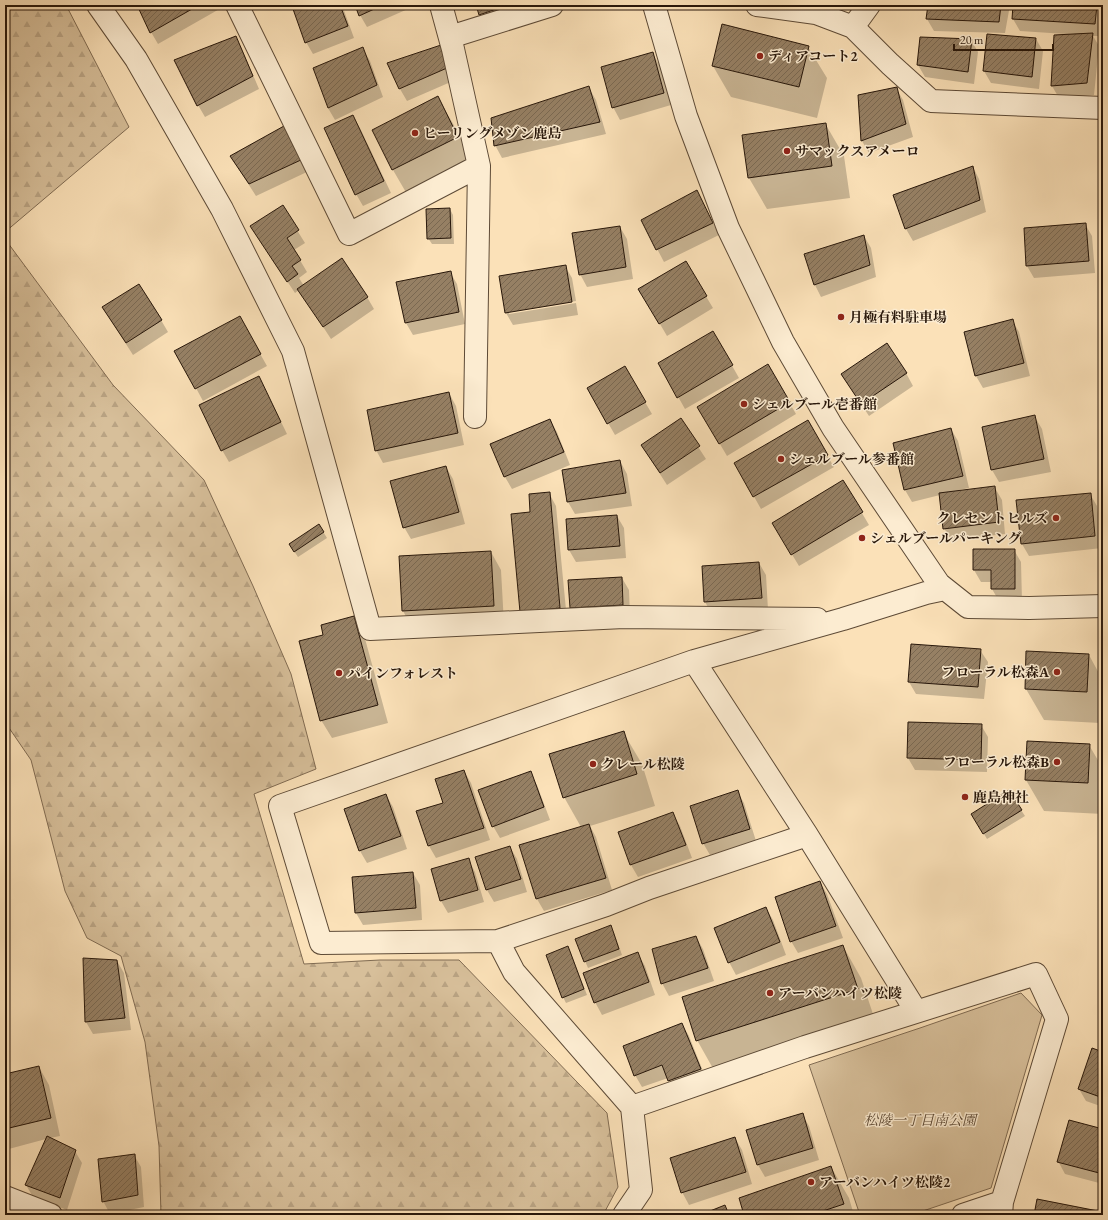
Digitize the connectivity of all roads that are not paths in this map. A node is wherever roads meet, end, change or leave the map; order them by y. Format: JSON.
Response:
{"nodes":[{"id":1,"x":98,"y":5,"type":"edge"},
{"id":2,"x":237,"y":5,"type":"edge"},
{"id":3,"x":441,"y":5,"type":"edge"},
{"id":4,"x":552,"y":5,"type":"edge"},
{"id":5,"x":654,"y":5,"type":"edge"},
{"id":6,"x":757,"y":5,"type":"edge"},
{"id":7,"x":855,"y":5,"type":"edge"},
{"id":8,"x":869,"y":5,"type":"edge"},
{"id":9,"x":853,"y":26,"type":"junction"},
{"id":10,"x":450,"y":37,"type":"junction"},
{"id":11,"x":1103,"y":108,"type":"edge"},
{"id":12,"x":479,"y":166,"type":"junction"},
{"id":13,"x":475,"y":417,"type":"dead end"},
{"id":14,"x":945,"y":589,"type":"junction"},
{"id":15,"x":1103,"y":606,"type":"edge"},
{"id":16,"x":844,"y":619,"type":"junction"},
{"id":17,"x":694,"y":661,"type":"junction"},
{"id":18,"x":807,"y":835,"type":"junction"},
{"id":19,"x":498,"y":941,"type":"junction"},
{"id":20,"x":916,"y":1011,"type":"junction"},
{"id":21,"x":632,"y":1107,"type":"junction"},
{"id":22,"x":5,"y":1197,"type":"edge"},
{"id":23,"x":1002,"y":1208,"type":"edge"},
{"id":24,"x":51,"y":1215,"type":"edge"},
{"id":25,"x":624,"y":1215,"type":"edge"},
{"id":26,"x":963,"y":1215,"type":"edge"}],
"edges":[{"from":1,"to":16,"type":"street"},
{"from":2,"to":12,"type":"street"},
{"from":3,"to":10,"type":"street"},
{"from":4,"to":10,"type":"street"},
{"from":5,"to":14,"type":"street"},
{"from":6,"to":9,"type":"street"},
{"from":7,"to":9,"type":"street"},
{"from":8,"to":9,"type":"street"},
{"from":9,"to":11,"type":"street"},
{"from":10,"to":12,"type":"street"},
{"from":12,"to":13,"type":"street"},
{"from":14,"to":15,"type":"street"},
{"from":14,"to":16,"type":"street"},
{"from":16,"to":17,"type":"street"},
{"from":17,"to":18,"type":"street"},
{"from":17,"to":19,"type":"street"},
{"from":18,"to":19,"type":"street"},
{"from":18,"to":20,"type":"street"},
{"from":19,"to":21,"type":"street"},
{"from":20,"to":21,"type":"street"},
{"from":20,"to":23,"type":"street"},
{"from":21,"to":25,"type":"street"},
{"from":22,"to":24,"type":"street"},
{"from":23,"to":26,"type":"street"}]}
